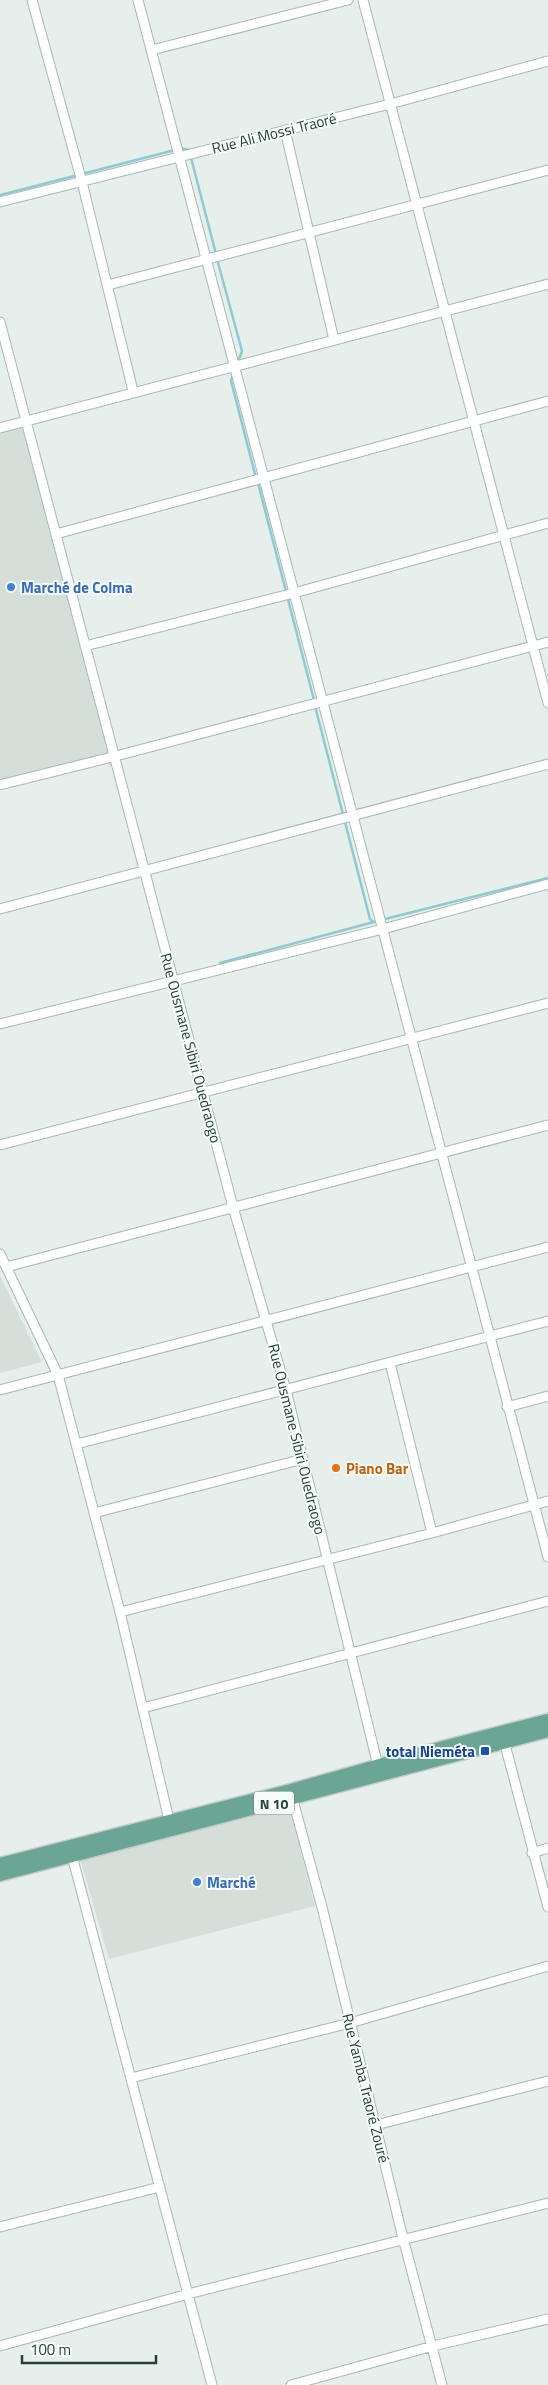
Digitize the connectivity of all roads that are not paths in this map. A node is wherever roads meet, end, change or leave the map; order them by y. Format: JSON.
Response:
{"nodes":[{"id":1,"x":32,"y":0,"type":"edge"},
{"id":2,"x":138,"y":0,"type":"edge"},
{"id":3,"x":348,"y":0,"type":"edge"},
{"id":4,"x":363,"y":0,"type":"edge"},
{"id":5,"x":152,"y":50,"type":"junction"},
{"id":6,"x":548,"y":61,"type":"edge"},
{"id":7,"x":390,"y":104,"type":"junction"},
{"id":8,"x":285,"y":130,"type":"junction"},
{"id":9,"x":180,"y":157,"type":"junction"},
{"id":10,"x":548,"y":170,"type":"edge"},
{"id":11,"x":82,"y":182,"type":"junction"},
{"id":12,"x":0,"y":202,"type":"edge"},
{"id":13,"x":416,"y":203,"type":"junction"},
{"id":14,"x":308,"y":233,"type":"junction"},
{"id":15,"x":206,"y":258,"type":"junction"},
{"id":16,"x":548,"y":284,"type":"edge"},
{"id":17,"x":108,"y":285,"type":"junction"},
{"id":18,"x":444,"y":310,"type":"junction"},
{"id":19,"x":0,"y":322,"type":"edge"},
{"id":20,"x":334,"y":340,"type":"junction"},
{"id":21,"x":234,"y":366,"type":"junction"},
{"id":22,"x":133,"y":391,"type":"junction"},
{"id":23,"x":548,"y":401,"type":"edge"},
{"id":24,"x":474,"y":420,"type":"junction"},
{"id":25,"x":26,"y":421,"type":"junction"},
{"id":26,"x":0,"y":428,"type":"edge"},
{"id":27,"x":264,"y":478,"type":"junction"},
{"id":28,"x":548,"y":523,"type":"edge"},
{"id":29,"x":56,"y":534,"type":"junction"},
{"id":30,"x":504,"y":536,"type":"junction"},
{"id":31,"x":294,"y":593,"type":"junction"},
{"id":32,"x":548,"y":642,"type":"edge"},
{"id":33,"x":85,"y":646,"type":"junction"},
{"id":34,"x":534,"y":646,"type":"junction"},
{"id":35,"x":323,"y":702,"type":"junction"},
{"id":36,"x":548,"y":703,"type":"edge"},
{"id":37,"x":116,"y":756,"type":"junction"},
{"id":38,"x":548,"y":764,"type":"edge"},
{"id":39,"x":1,"y":782,"type":"edge"},
{"id":40,"x":353,"y":816,"type":"junction"},
{"id":41,"x":144,"y":871,"type":"junction"},
{"id":42,"x":548,"y":884,"type":"edge"},
{"id":43,"x":0,"y":909,"type":"edge"},
{"id":44,"x":383,"y":929,"type":"junction"},
{"id":45,"x":174,"y":981,"type":"junction"},
{"id":46,"x":548,"y":1003,"type":"edge"},
{"id":47,"x":0,"y":1024,"type":"edge"},
{"id":48,"x":411,"y":1037,"type":"junction"},
{"id":49,"x":203,"y":1091,"type":"junction"},
{"id":50,"x":548,"y":1125,"type":"edge"},
{"id":51,"x":0,"y":1145,"type":"edge"},
{"id":52,"x":440,"y":1154,"type":"junction"},
{"id":53,"x":233,"y":1207,"type":"junction"},
{"id":54,"x":548,"y":1247,"type":"edge"},
{"id":55,"x":0,"y":1254,"type":"edge"},
{"id":56,"x":6,"y":1267,"type":"junction"},
{"id":57,"x":471,"y":1267,"type":"junction"},
{"id":58,"x":548,"y":1321,"type":"edge"},
{"id":59,"x":266,"y":1322,"type":"junction"},
{"id":60,"x":490,"y":1336,"type":"junction"},
{"id":61,"x":390,"y":1363,"type":"junction"},
{"id":62,"x":58,"y":1375,"type":"junction"},
{"id":63,"x":0,"y":1390,"type":"edge"},
{"id":64,"x":286,"y":1390,"type":"junction"},
{"id":65,"x":548,"y":1396,"type":"edge"},
{"id":66,"x":507,"y":1407,"type":"junction"},
{"id":67,"x":77,"y":1444,"type":"junction"},
{"id":68,"x":303,"y":1459,"type":"junction"},
{"id":69,"x":548,"y":1501,"type":"edge"},
{"id":70,"x":534,"y":1505,"type":"junction"},
{"id":71,"x":94,"y":1514,"type":"junction"},
{"id":72,"x":432,"y":1533,"type":"junction"},
{"id":73,"x":548,"y":1557,"type":"edge"},
{"id":74,"x":327,"y":1559,"type":"junction"},
{"id":75,"x":548,"y":1601,"type":"edge"},
{"id":76,"x":120,"y":1612,"type":"junction"},
{"id":77,"x":350,"y":1653,"type":"junction"},
{"id":78,"x":143,"y":1708,"type":"junction"},
{"id":79,"x":548,"y":1720,"type":"edge"},
{"id":80,"x":548,"y":1731,"type":"edge"},
{"id":81,"x":503,"y":1738,"type":"junction"},
{"id":82,"x":379,"y":1771,"type":"junction"},
{"id":83,"x":292,"y":1794,"type":"junction"},
{"id":84,"x":169,"y":1820,"type":"junction"},
{"id":85,"x":548,"y":1848,"type":"edge"},
{"id":86,"x":71,"y":1852,"type":"junction"},
{"id":87,"x":532,"y":1852,"type":"junction"},
{"id":88,"x":0,"y":1864,"type":"edge"},
{"id":89,"x":0,"y":1875,"type":"edge"},
{"id":90,"x":548,"y":1907,"type":"edge"},
{"id":91,"x":548,"y":1966,"type":"edge"},
{"id":92,"x":350,"y":2024,"type":"junction"},
{"id":93,"x":131,"y":2078,"type":"junction"},
{"id":94,"x":548,"y":2081,"type":"edge"},
{"id":95,"x":376,"y":2125,"type":"junction"},
{"id":96,"x":160,"y":2187,"type":"junction"},
{"id":97,"x":548,"y":2202,"type":"edge"},
{"id":98,"x":0,"y":2227,"type":"edge"},
{"id":99,"x":403,"y":2238,"type":"junction"},
{"id":100,"x":188,"y":2294,"type":"junction"},
{"id":101,"x":548,"y":2318,"type":"edge"},
{"id":102,"x":0,"y":2346,"type":"edge"},
{"id":103,"x":432,"y":2346,"type":"junction"},
{"id":104,"x":212,"y":2385,"type":"edge"},
{"id":105,"x":291,"y":2385,"type":"edge"},
{"id":106,"x":442,"y":2385,"type":"edge"}],
"edges":[{"from":1,"to":11,"type":"street"},
{"from":2,"to":5,"type":"street"},
{"from":3,"to":5,"type":"street"},
{"from":4,"to":7,"type":"street"},
{"from":5,"to":9,"type":"street"},
{"from":6,"to":7,"type":"street","name":"Rue Ali Mossi Traoré"},
{"from":7,"to":8,"type":"street","name":"Rue Ali Mossi Traoré"},
{"from":7,"to":13,"type":"street"},
{"from":8,"to":9,"type":"street","name":"Rue Ali Mossi Traoré"},
{"from":8,"to":14,"type":"street"},
{"from":9,"to":11,"type":"street","name":"Rue Ali Mossi Traoré"},
{"from":9,"to":15,"type":"street"},
{"from":10,"to":13,"type":"street"},
{"from":11,"to":12,"type":"street","name":"Rue Ali Mossi Traoré"},
{"from":11,"to":17,"type":"street"},
{"from":13,"to":14,"type":"street"},
{"from":13,"to":18,"type":"street"},
{"from":14,"to":15,"type":"street"},
{"from":14,"to":20,"type":"street"},
{"from":15,"to":17,"type":"street"},
{"from":15,"to":21,"type":"street"},
{"from":16,"to":18,"type":"street"},
{"from":17,"to":22,"type":"street"},
{"from":18,"to":20,"type":"street"},
{"from":18,"to":24,"type":"street"},
{"from":19,"to":25,"type":"street","name":"Rue Ousmane Sibiri Ouedraogo"},
{"from":20,"to":21,"type":"street"},
{"from":21,"to":22,"type":"street"},
{"from":21,"to":27,"type":"street"},
{"from":22,"to":25,"type":"street"},
{"from":23,"to":24,"type":"street"},
{"from":24,"to":27,"type":"street"},
{"from":24,"to":30,"type":"street"},
{"from":25,"to":26,"type":"street"},
{"from":25,"to":29,"type":"street","name":"Rue Ousmane Sibiri Ouedraogo"},
{"from":27,"to":29,"type":"street"},
{"from":27,"to":31,"type":"street"},
{"from":28,"to":30,"type":"street"},
{"from":29,"to":33,"type":"street","name":"Rue Ousmane Sibiri Ouedraogo"},
{"from":30,"to":31,"type":"street"},
{"from":30,"to":34,"type":"street"},
{"from":31,"to":33,"type":"street"},
{"from":31,"to":35,"type":"street"},
{"from":32,"to":34,"type":"street"},
{"from":33,"to":37,"type":"street","name":"Rue Ousmane Sibiri Ouedraogo"},
{"from":34,"to":35,"type":"street"},
{"from":34,"to":36,"type":"street"},
{"from":35,"to":37,"type":"street"},
{"from":35,"to":40,"type":"street"},
{"from":37,"to":39,"type":"street"},
{"from":37,"to":41,"type":"street","name":"Rue Ousmane Sibiri Ouedraogo"},
{"from":38,"to":40,"type":"street"},
{"from":40,"to":41,"type":"street"},
{"from":40,"to":44,"type":"street"},
{"from":41,"to":43,"type":"street"},
{"from":41,"to":45,"type":"street","name":"Rue Ousmane Sibiri Ouedraogo"},
{"from":42,"to":44,"type":"street"},
{"from":44,"to":45,"type":"street"},
{"from":44,"to":48,"type":"street"},
{"from":45,"to":47,"type":"street"},
{"from":45,"to":49,"type":"street","name":"Rue Ousmane Sibiri Ouedraogo"},
{"from":46,"to":48,"type":"street"},
{"from":48,"to":49,"type":"street"},
{"from":48,"to":52,"type":"street"},
{"from":49,"to":51,"type":"street"},
{"from":49,"to":53,"type":"street","name":"Rue Ousmane Sibiri Ouedraogo"},
{"from":50,"to":52,"type":"street"},
{"from":52,"to":53,"type":"street"},
{"from":52,"to":57,"type":"street"},
{"from":53,"to":56,"type":"street"},
{"from":53,"to":59,"type":"street","name":"Rue Ousmane Sibiri Ouedraogo"},
{"from":54,"to":57,"type":"street"},
{"from":55,"to":56,"type":"street"},
{"from":56,"to":62,"type":"street"},
{"from":57,"to":59,"type":"street"},
{"from":57,"to":60,"type":"street"},
{"from":58,"to":60,"type":"street"},
{"from":59,"to":62,"type":"street"},
{"from":59,"to":64,"type":"street","name":"Rue Ousmane Sibiri Ouedraogo"},
{"from":60,"to":61,"type":"street"},
{"from":60,"to":66,"type":"street"},
{"from":61,"to":64,"type":"street"},
{"from":61,"to":72,"type":"street"},
{"from":62,"to":63,"type":"street"},
{"from":62,"to":67,"type":"street"},
{"from":64,"to":67,"type":"street"},
{"from":64,"to":68,"type":"street","name":"Rue Ousmane Sibiri Ouedraogo"},
{"from":65,"to":66,"type":"street"},
{"from":66,"to":70,"type":"street"},
{"from":67,"to":71,"type":"street"},
{"from":68,"to":71,"type":"street"},
{"from":68,"to":74,"type":"street","name":"Rue Ousmane Sibiri Ouedraogo"},
{"from":69,"to":70,"type":"street"},
{"from":70,"to":72,"type":"street"},
{"from":70,"to":73,"type":"street"},
{"from":71,"to":76,"type":"street"},
{"from":72,"to":74,"type":"street"},
{"from":74,"to":76,"type":"street"},
{"from":74,"to":77,"type":"street","name":"Rue Ousmane Sibiri Ouedraogo"},
{"from":75,"to":77,"type":"street"},
{"from":76,"to":78,"type":"street"},
{"from":77,"to":78,"type":"street"},
{"from":77,"to":82,"type":"street","name":"Rue Ousmane Sibiri Ouedraogo"},
{"from":78,"to":84,"type":"street"},
{"from":79,"to":81,"type":"main road","number":"N 10"},
{"from":80,"to":81,"type":"main road","number":"N 10"},
{"from":81,"to":82,"type":"main road","number":"N 10"},
{"from":81,"to":87,"type":"street"},
{"from":82,"to":83,"type":"main road","number":"N 10"},
{"from":83,"to":84,"type":"main road","number":"N 10"},
{"from":83,"to":86,"type":"main road","number":"N 10"},
{"from":83,"to":92,"type":"street","name":"Rue Yamba Traoré Zouré"},
{"from":84,"to":86,"type":"main road","number":"N 10"},
{"from":85,"to":87,"type":"street"},
{"from":86,"to":88,"type":"main road","number":"N 10"},
{"from":86,"to":89,"type":"main road","number":"N 10"},
{"from":86,"to":93,"type":"street"},
{"from":87,"to":90,"type":"street"},
{"from":91,"to":92,"type":"street"},
{"from":92,"to":93,"type":"street"},
{"from":92,"to":95,"type":"street","name":"Rue Yamba Traoré Zouré"},
{"from":93,"to":96,"type":"street"},
{"from":94,"to":95,"type":"street"},
{"from":95,"to":99,"type":"street","name":"Rue Yamba Traoré Zouré"},
{"from":96,"to":98,"type":"street"},
{"from":96,"to":100,"type":"street"},
{"from":97,"to":99,"type":"street"},
{"from":99,"to":100,"type":"street"},
{"from":99,"to":103,"type":"street","name":"Rue Yamba Traoré Zouré"},
{"from":100,"to":102,"type":"street"},
{"from":100,"to":104,"type":"street"},
{"from":101,"to":103,"type":"street"},
{"from":103,"to":105,"type":"street"},
{"from":103,"to":106,"type":"street","name":"Rue Yamba Traoré Zouré"}]}
